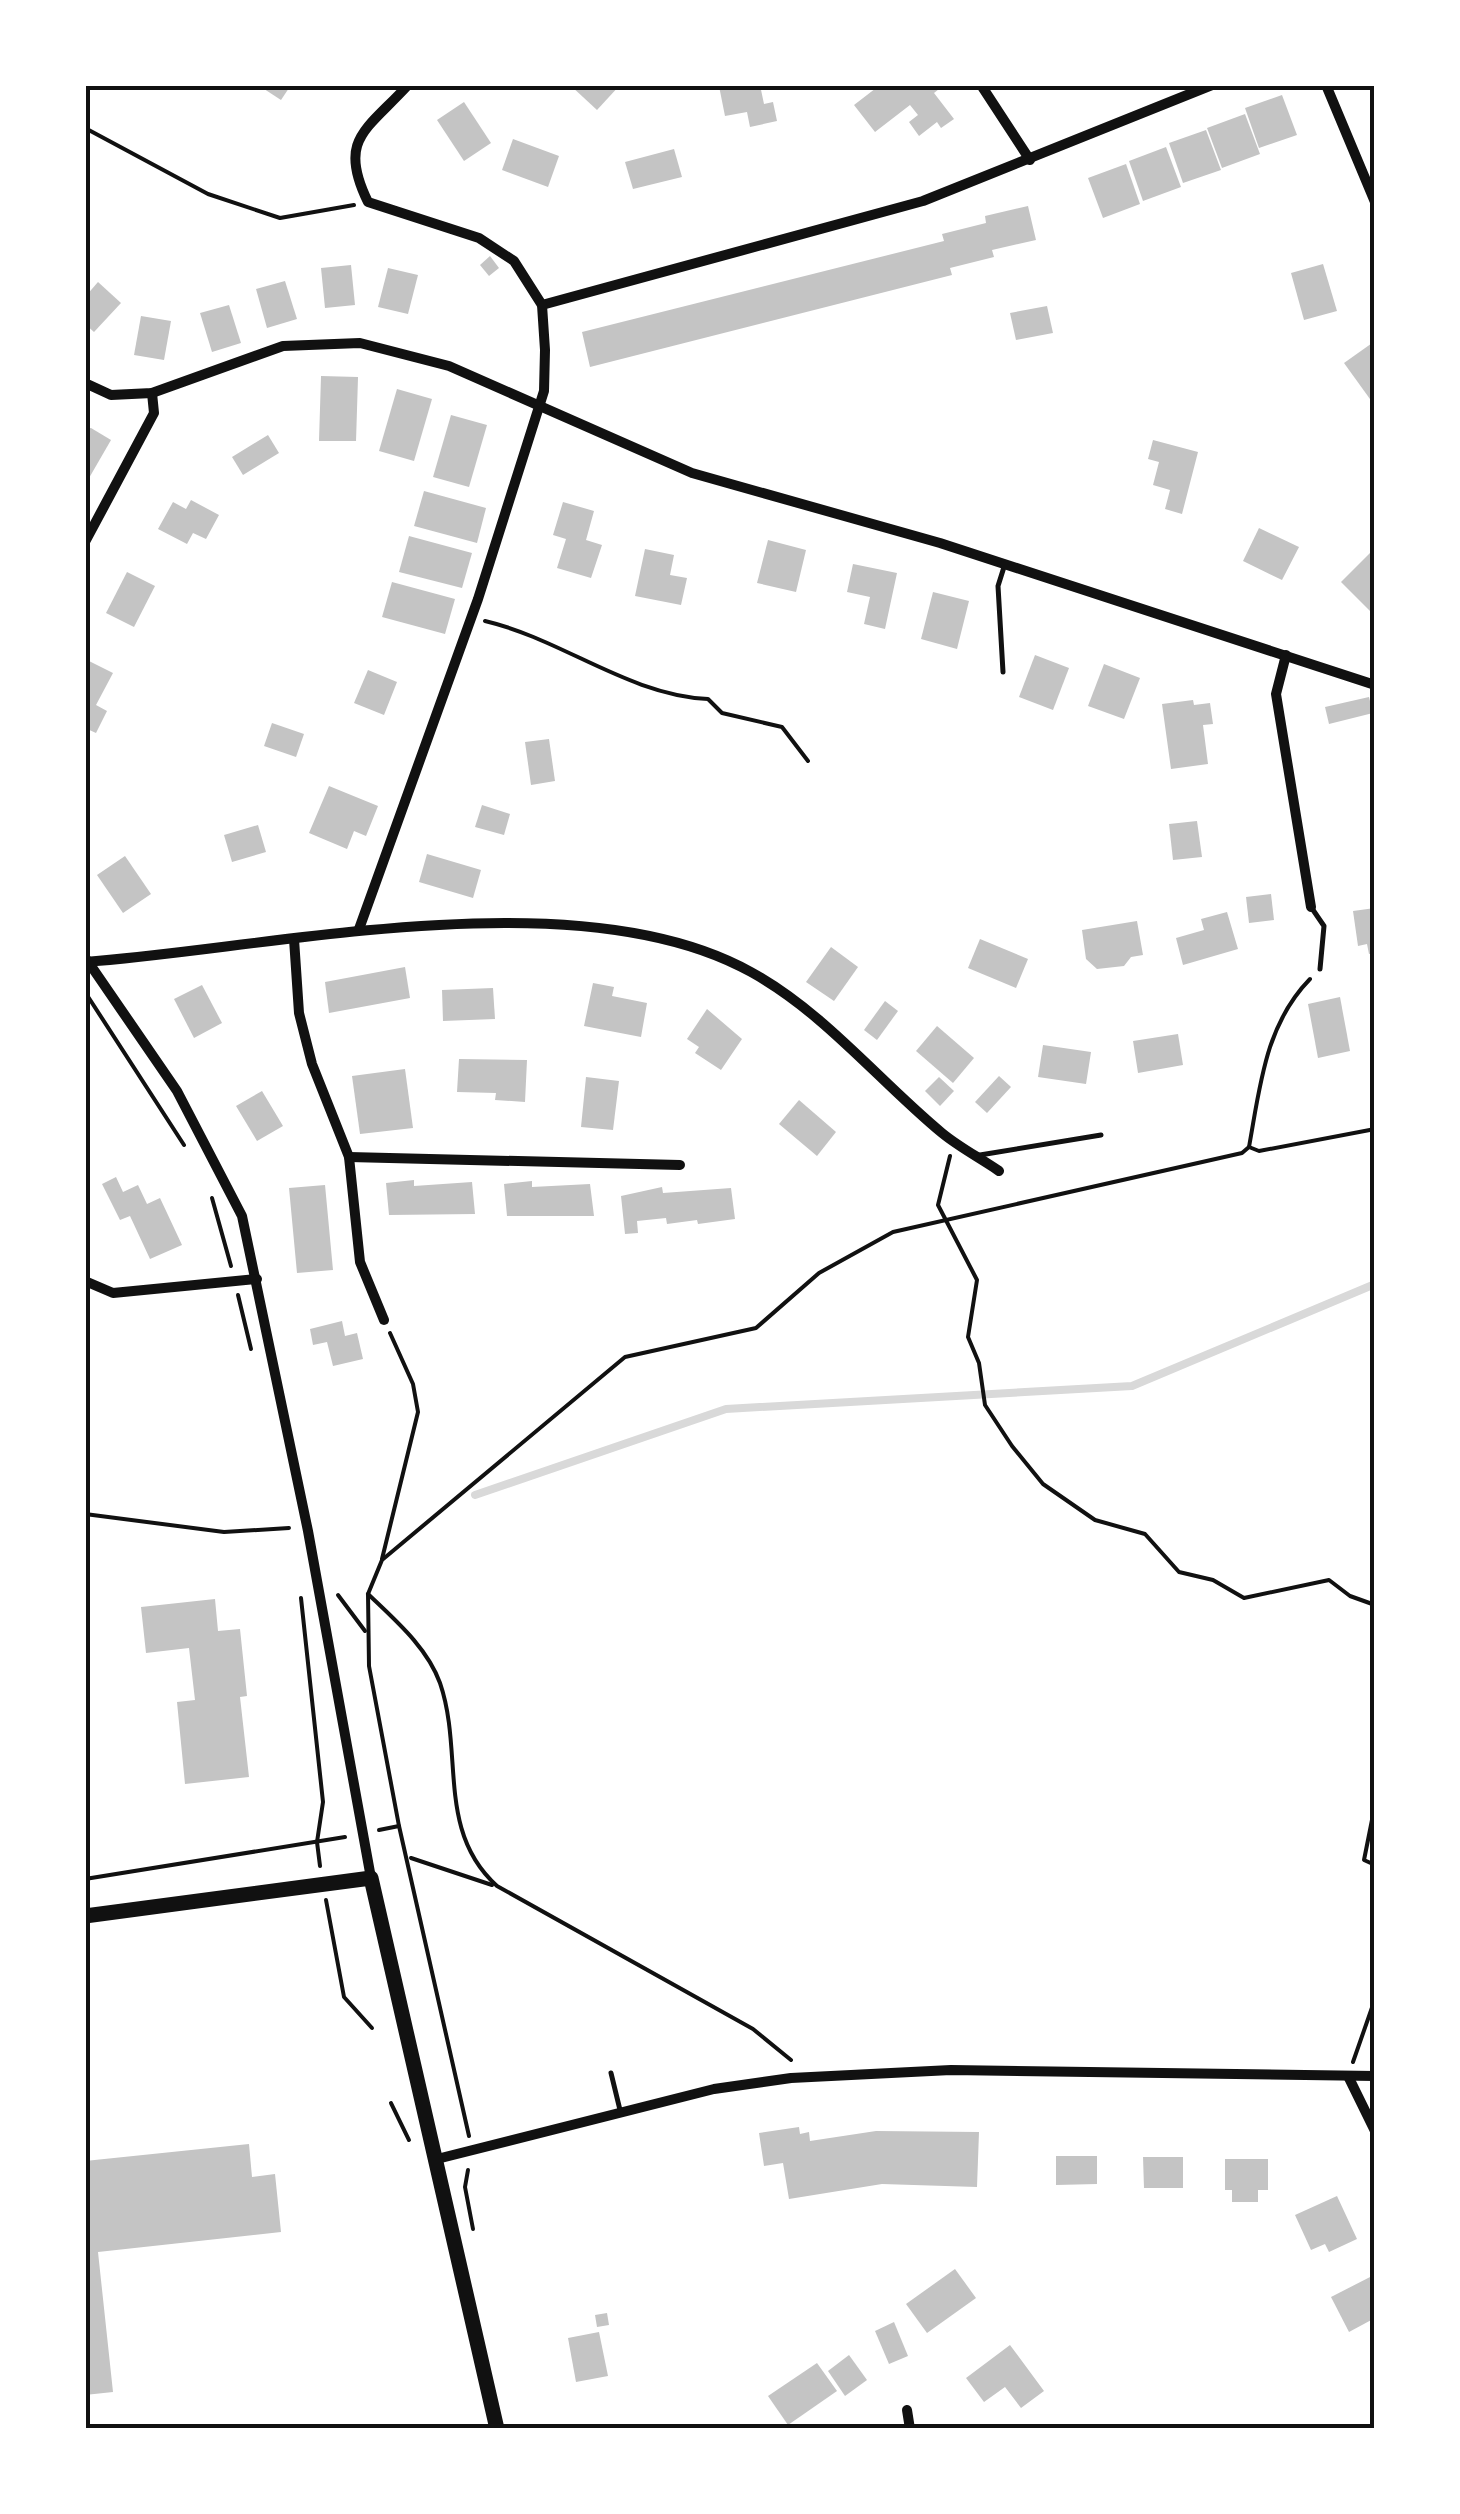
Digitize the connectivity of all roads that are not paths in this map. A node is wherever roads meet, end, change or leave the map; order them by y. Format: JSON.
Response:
{"nodes":[{"id":1,"x":408,"y":85,"type":"edge"},
{"id":2,"x":981,"y":85,"type":"edge"},
{"id":3,"x":1212,"y":85,"type":"edge"},
{"id":4,"x":1326,"y":85,"type":"edge"},
{"id":5,"x":1030,"y":160,"type":"junction"},
{"id":6,"x":1375,"y":202,"type":"edge"},
{"id":7,"x":542,"y":305,"type":"junction"},
{"id":8,"x":85,"y":383,"type":"edge"},
{"id":9,"x":152,"y":393,"type":"junction"},
{"id":10,"x":537,"y":407,"type":"junction"},
{"id":11,"x":85,"y":542,"type":"edge"},
{"id":12,"x":1005,"y":564,"type":"junction"},
{"id":13,"x":1286,"y":655,"type":"junction"},
{"id":14,"x":1002,"y":672,"type":"dead end"},
{"id":15,"x":1375,"y":685,"type":"edge"},
{"id":16,"x":1311,"y":908,"type":"joint"},
{"id":17,"x":359,"y":928,"type":"junction"},
{"id":18,"x":294,"y":939,"type":"junction"},
{"id":19,"x":86,"y":960,"type":"edge"},
{"id":20,"x":1320,"y":969,"type":"road end"},
{"id":21,"x":1102,"y":1135,"type":"dead end"},
{"id":22,"x":976,"y":1155,"type":"junction"},
{"id":23,"x":349,"y":1157,"type":"junction"},
{"id":24,"x":680,"y":1166,"type":"dead end"},
{"id":25,"x":999,"y":1171,"type":"dead end"},
{"id":26,"x":257,"y":1280,"type":"junction"},
{"id":27,"x":85,"y":1281,"type":"edge"},
{"id":28,"x":384,"y":1320,"type":"road end"},
{"id":29,"x":371,"y":1878,"type":"junction"},
{"id":30,"x":85,"y":1916,"type":"edge"},
{"id":31,"x":610,"y":2073,"type":"dead end"},
{"id":32,"x":1348,"y":2076,"type":"junction"},
{"id":33,"x":1375,"y":2076,"type":"edge"},
{"id":34,"x":620,"y":2113,"type":"junction"},
{"id":35,"x":1375,"y":2130,"type":"edge"},
{"id":36,"x":438,"y":2159,"type":"junction"},
{"id":37,"x":907,"y":2410,"type":"dead end"},
{"id":38,"x":497,"y":2429,"type":"edge"},
{"id":39,"x":910,"y":2429,"type":"edge"}],
"edges":[{"from":1,"to":7,"type":"street"},
{"from":2,"to":5,"type":"street"},
{"from":3,"to":5,"type":"street"},
{"from":4,"to":6,"type":"street"},
{"from":5,"to":7,"type":"street"},
{"from":7,"to":10,"type":"street"},
{"from":8,"to":9,"type":"street"},
{"from":9,"to":10,"type":"street"},
{"from":9,"to":11,"type":"street"},
{"from":10,"to":12,"type":"street"},
{"from":10,"to":17,"type":"street"},
{"from":12,"to":13,"type":"street"},
{"from":12,"to":14,"type":"lane"},
{"from":13,"to":15,"type":"street"},
{"from":13,"to":16,"type":"street"},
{"from":16,"to":20,"type":"lane"},
{"from":17,"to":18,"type":"street"},
{"from":17,"to":22,"type":"street"},
{"from":18,"to":19,"type":"street"},
{"from":18,"to":23,"type":"street"},
{"from":19,"to":26,"type":"street"},
{"from":21,"to":22,"type":"lane"},
{"from":22,"to":25,"type":"street"},
{"from":23,"to":24,"type":"street"},
{"from":23,"to":28,"type":"street"},
{"from":26,"to":27,"type":"street"},
{"from":26,"to":29,"type":"street"},
{"from":29,"to":30,"type":"main road"},
{"from":29,"to":36,"type":"main road"},
{"from":31,"to":34,"type":"lane"},
{"from":32,"to":33,"type":"street"},
{"from":32,"to":34,"type":"street"},
{"from":32,"to":35,"type":"street"},
{"from":34,"to":36,"type":"street"},
{"from":36,"to":38,"type":"main road"},
{"from":37,"to":39,"type":"street"}]}
